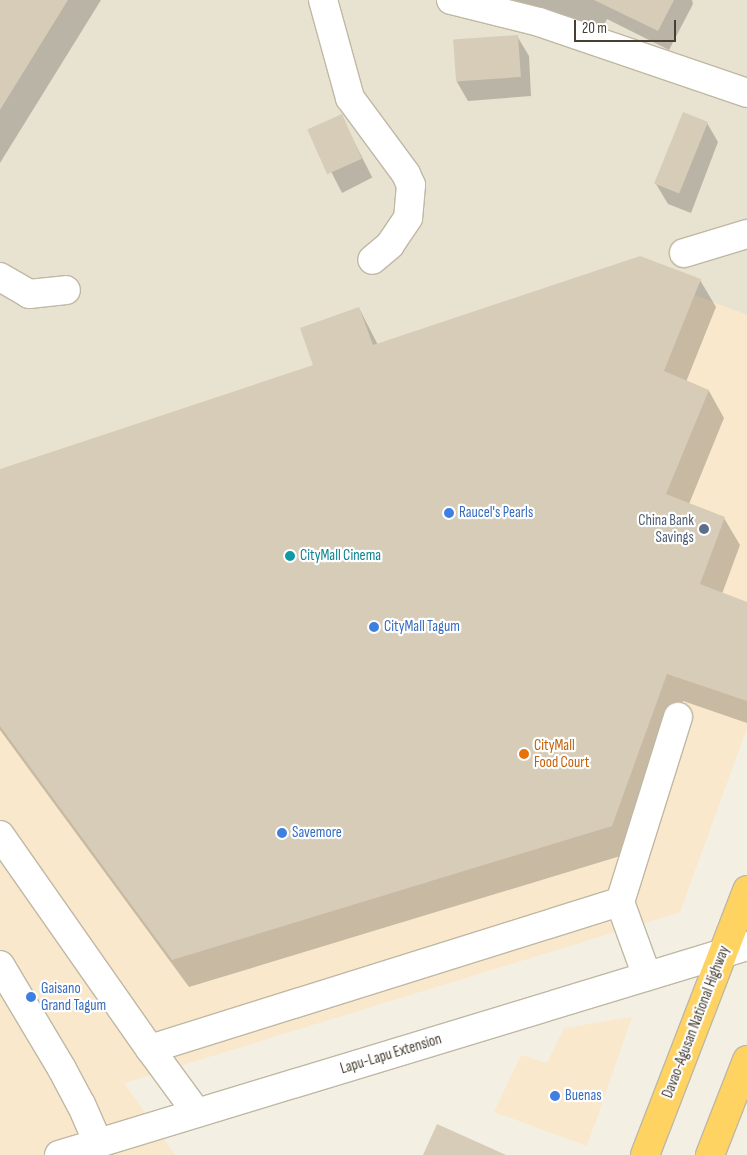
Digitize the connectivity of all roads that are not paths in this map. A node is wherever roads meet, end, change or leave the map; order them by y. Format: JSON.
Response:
{"nodes":[{"id":1,"x":323,"y":0,"type":"edge"},
{"id":2,"x":451,"y":0,"type":"edge"},
{"id":3,"x":747,"y":93,"type":"edge"},
{"id":4,"x":747,"y":234,"type":"edge"},
{"id":5,"x":684,"y":252,"type":"dead end"},
{"id":6,"x":372,"y":260,"type":"dead end"},
{"id":7,"x":0,"y":277,"type":"edge"},
{"id":8,"x":66,"y":290,"type":"dead end"},
{"id":9,"x":678,"y":717,"type":"dead end"},
{"id":10,"x":0,"y":835,"type":"edge"},
{"id":11,"x":747,"y":890,"type":"edge"},
{"id":12,"x":620,"y":902,"type":"junction"},
{"id":13,"x":735,"y":950,"type":"edge"},
{"id":14,"x":0,"y":965,"type":"edge"},
{"id":15,"x":647,"y":976,"type":"junction"},
{"id":16,"x":150,"y":1049,"type":"junction"},
{"id":17,"x":747,"y":1060,"type":"edge"},
{"id":18,"x":197,"y":1113,"type":"junction"},
{"id":19,"x":98,"y":1143,"type":"junction"},
{"id":20,"x":60,"y":1155,"type":"edge"},
{"id":21,"x":645,"y":1155,"type":"edge"},
{"id":22,"x":710,"y":1155,"type":"edge"}],
"edges":[{"from":1,"to":6,"type":"street"},
{"from":2,"to":3,"type":"street"},
{"from":4,"to":5,"type":"street"},
{"from":7,"to":8,"type":"street"},
{"from":9,"to":12,"type":"street"},
{"from":10,"to":16,"type":"street"},
{"from":11,"to":13,"type":"highway","name":"Davao-Agusan National Highway"},
{"from":12,"to":15,"type":"street"},
{"from":12,"to":16,"type":"street"},
{"from":13,"to":15,"type":"street","name":"Lapu-Lapu Extension"},
{"from":13,"to":21,"type":"highway","name":"Davao-Agusan National Highway"},
{"from":14,"to":19,"type":"street"},
{"from":15,"to":18,"type":"street","name":"Lapu-Lapu Extension"},
{"from":16,"to":18,"type":"street"},
{"from":17,"to":22,"type":"highway"},
{"from":18,"to":19,"type":"street","name":"Lapu-Lapu Extension"},
{"from":19,"to":20,"type":"street","name":"Lapu-Lapu Extension"}]}
